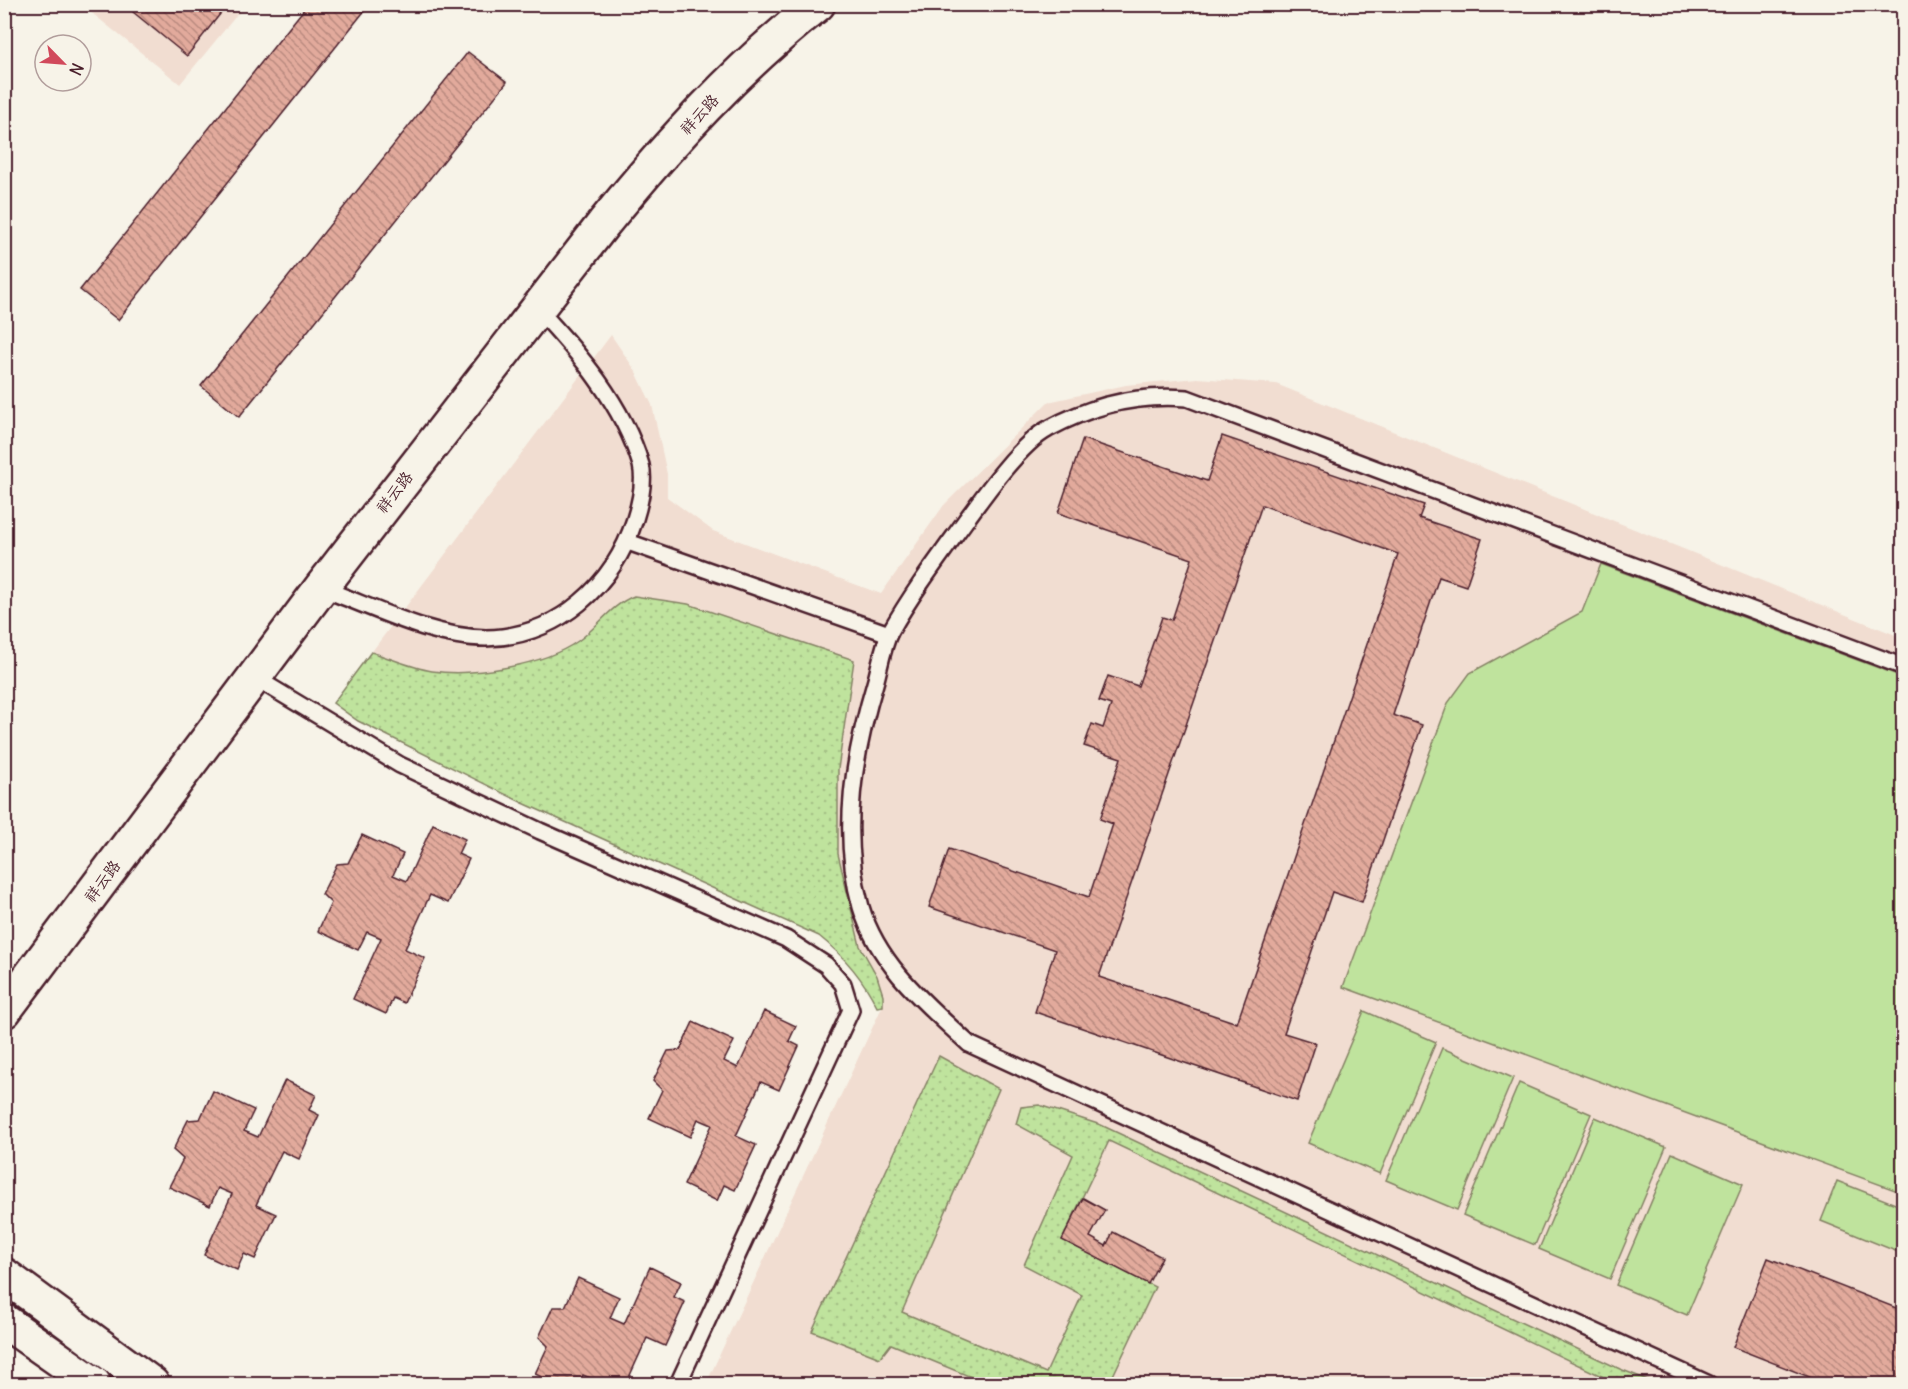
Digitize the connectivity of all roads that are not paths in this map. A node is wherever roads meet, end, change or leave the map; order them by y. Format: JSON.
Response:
{"nodes":[{"id":1,"x":818,"y":4,"type":"edge"},
{"id":2,"x":536,"y":307,"type":"junction"},
{"id":3,"x":628,"y":542,"type":"junction"},
{"id":4,"x":321,"y":588,"type":"junction"},
{"id":5,"x":889,"y":634,"type":"junction"},
{"id":6,"x":1904,"y":667,"type":"edge"},
{"id":7,"x":254,"y":677,"type":"junction"},
{"id":8,"x":4,"y":1011,"type":"edge"},
{"id":9,"x":4,"y":1275,"type":"edge"},
{"id":10,"x":4,"y":1321,"type":"edge"},
{"id":11,"x":94,"y":1384,"type":"edge"},
{"id":12,"x":152,"y":1384,"type":"edge"},
{"id":13,"x":678,"y":1384,"type":"edge"},
{"id":14,"x":1709,"y":1384,"type":"edge"}],
"edges":[{"from":1,"to":2,"type":"main road","name":"祥云路"},
{"from":2,"to":3,"type":"lane"},
{"from":2,"to":4,"type":"main road","name":"祥云路"},
{"from":3,"to":4,"type":"lane"},
{"from":3,"to":5,"type":"lane"},
{"from":4,"to":7,"type":"main road","name":"祥云路"},
{"from":5,"to":6,"type":"lane"},
{"from":5,"to":14,"type":"lane"},
{"from":7,"to":8,"type":"main road","name":"祥云路"},
{"from":7,"to":13,"type":"lane"},
{"from":9,"to":12,"type":"main road"},
{"from":10,"to":11,"type":"main road"}]}
